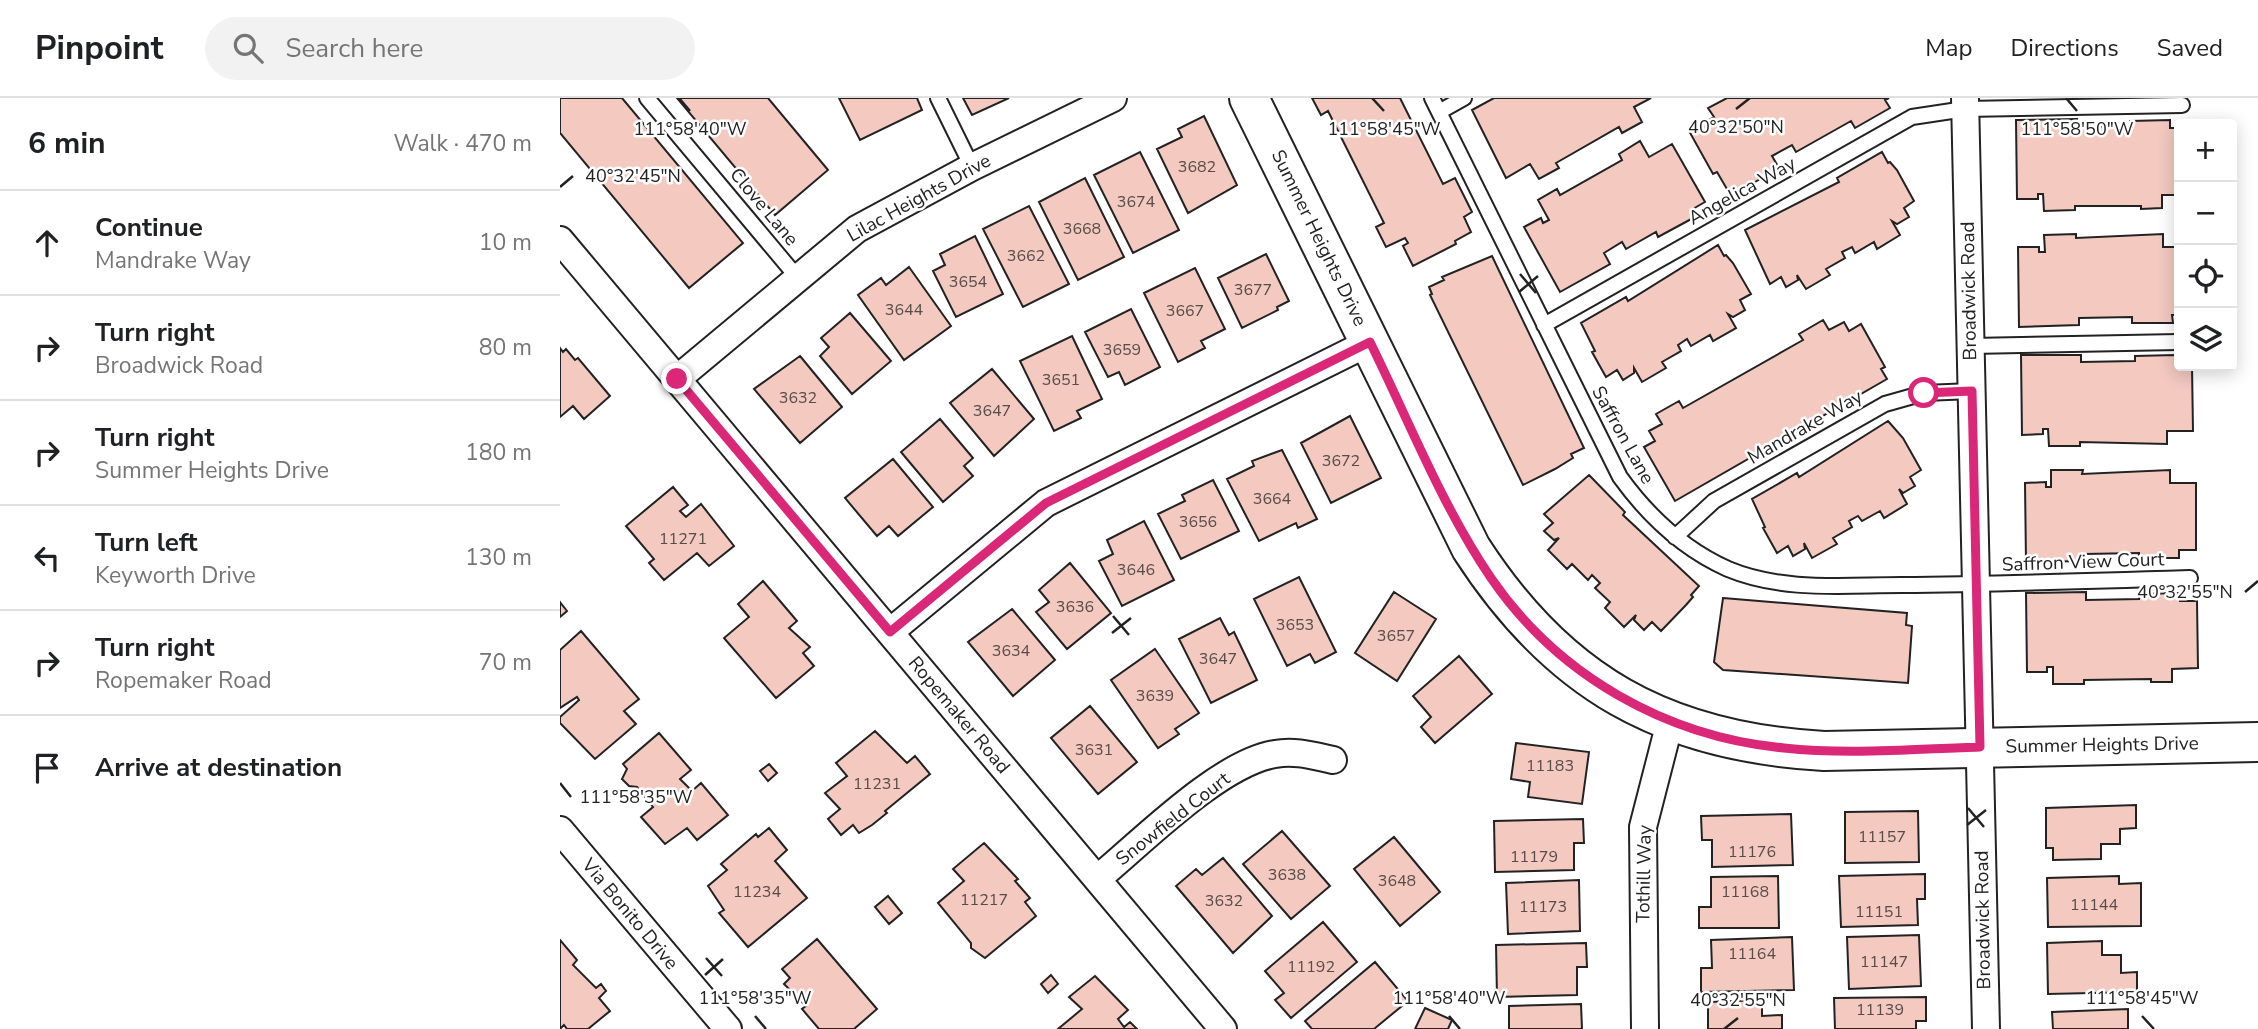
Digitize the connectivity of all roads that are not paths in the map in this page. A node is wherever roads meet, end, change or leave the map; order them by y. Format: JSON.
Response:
{"nodes":[{"id":1,"x":647,"y":98,"type":"edge"},
{"id":2,"x":938,"y":98,"type":"edge"},
{"id":3,"x":1113,"y":98,"type":"edge"},
{"id":4,"x":1249,"y":98,"type":"edge"},
{"id":5,"x":1432,"y":98,"type":"edge"},
{"id":6,"x":1464,"y":98,"type":"edge"},
{"id":7,"x":1965,"y":104,"type":"edge"},
{"id":8,"x":2182,"y":105,"type":"dead end"},
{"id":9,"x":1439,"y":112,"type":"junction"},
{"id":10,"x":972,"y":167,"type":"junction"},
{"id":11,"x":560,"y":240,"type":"edge"},
{"id":12,"x":797,"y":277,"type":"junction"},
{"id":13,"x":1544,"y":325,"type":"junction"},
{"id":14,"x":1370,"y":342,"type":"junction"},
{"id":15,"x":2174,"y":342,"type":"edge"},
{"id":16,"x":1971,"y":346,"type":"junction"},
{"id":17,"x":677,"y":379,"type":"junction"},
{"id":18,"x":1972,"y":391,"type":"junction"},
{"id":19,"x":1675,"y":537,"type":"junction"},
{"id":20,"x":2190,"y":578,"type":"dead end"},
{"id":21,"x":1976,"y":584,"type":"junction"},
{"id":22,"x":890,"y":632,"type":"junction"},
{"id":23,"x":1670,"y":722,"type":"junction"},
{"id":24,"x":2258,"y":742,"type":"edge"},
{"id":25,"x":1980,"y":747,"type":"junction"},
{"id":26,"x":1333,"y":760,"type":"dead end"},
{"id":27,"x":560,"y":830,"type":"edge"},
{"id":28,"x":1097,"y":879,"type":"junction"},
{"id":29,"x":728,"y":1029,"type":"edge"},
{"id":30,"x":1223,"y":1029,"type":"edge"},
{"id":31,"x":1645,"y":1029,"type":"edge"},
{"id":32,"x":1986,"y":1029,"type":"edge"}],
"edges":[{"from":1,"to":12,"type":"lane","name":"Clove Lane"},
{"from":2,"to":10,"type":"lane"},
{"from":3,"to":10,"type":"street","name":"Lilac Heights Drive"},
{"from":4,"to":14,"type":"street","name":"Summer Heights Drive"},
{"from":5,"to":9,"type":"lane","name":"Saffron Lane"},
{"from":6,"to":9,"type":"lane"},
{"from":7,"to":8,"type":"lane","name":"Angelica Way"},
{"from":7,"to":13,"type":"lane","name":"Angelica Way"},
{"from":7,"to":16,"type":"street","name":"Broadwick Road"},
{"from":9,"to":13,"type":"lane","name":"Saffron Lane"},
{"from":10,"to":12,"type":"street","name":"Lilac Heights Drive"},
{"from":11,"to":17,"type":"street","name":"Ropemaker Road"},
{"from":12,"to":17,"type":"street","name":"Lilac Heights Drive"},
{"from":13,"to":19,"type":"lane","name":"Saffron Lane"},
{"from":14,"to":22,"type":"street"},
{"from":14,"to":23,"type":"street","name":"Summer Heights Drive"},
{"from":15,"to":16,"type":"lane"},
{"from":16,"to":18,"type":"street","name":"Broadwick Road"},
{"from":17,"to":22,"type":"street","name":"Ropemaker Road"},
{"from":18,"to":19,"type":"lane","name":"Mandrake Way"},
{"from":18,"to":21,"type":"street","name":"Broadwick Road"},
{"from":19,"to":21,"type":"lane","name":"Saffron Lane"},
{"from":20,"to":21,"type":"lane","name":"Saffron View Court"},
{"from":21,"to":25,"type":"street","name":"Broadwick Road"},
{"from":22,"to":28,"type":"street","name":"Ropemaker Road"},
{"from":23,"to":25,"type":"street","name":"Summer Heights Drive"},
{"from":23,"to":31,"type":"street","name":"Tothill Way"},
{"from":24,"to":25,"type":"street","name":"Summer Heights Drive"},
{"from":25,"to":32,"type":"street","name":"Broadwick Road"},
{"from":26,"to":28,"type":"street","name":"Snowfield Court"},
{"from":27,"to":29,"type":"street","name":"Via Bonito Drive"},
{"from":28,"to":30,"type":"street","name":"Ropemaker Road"}]}
